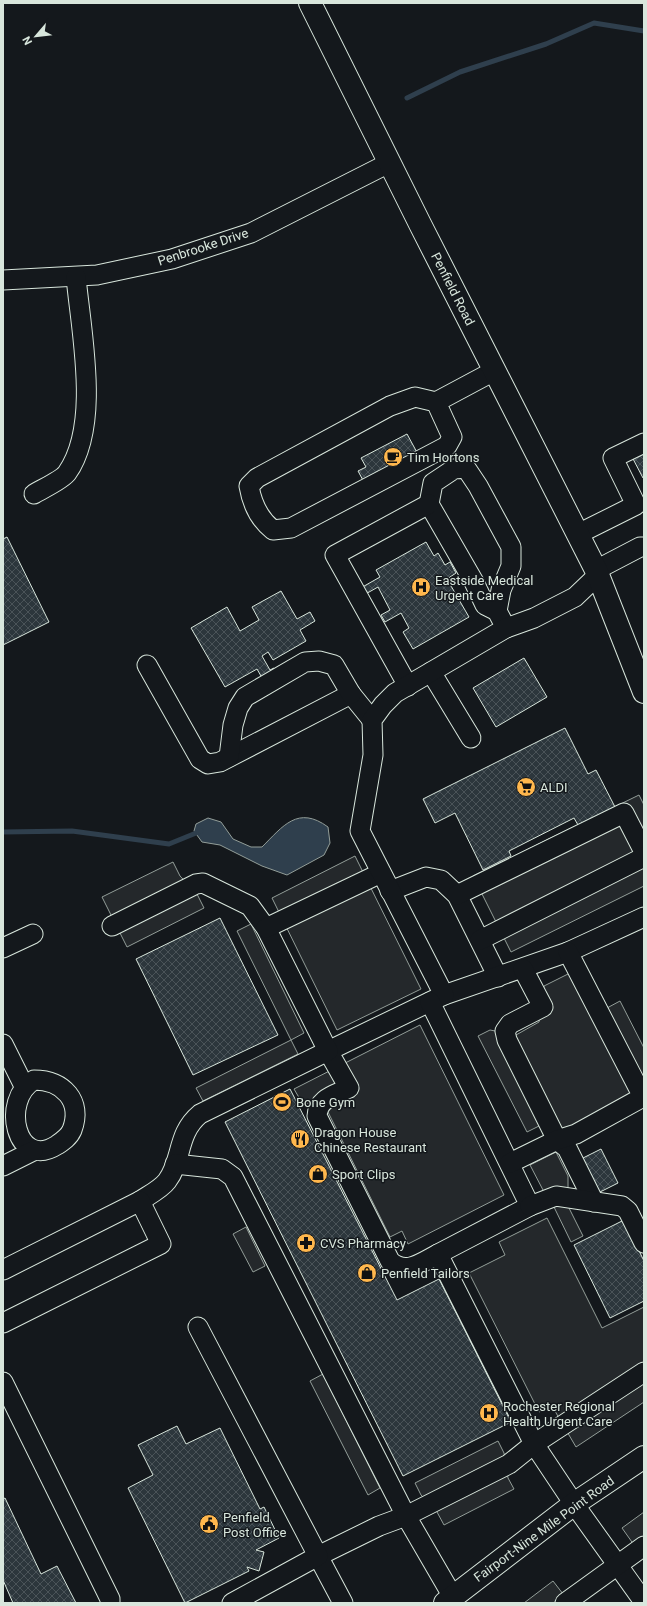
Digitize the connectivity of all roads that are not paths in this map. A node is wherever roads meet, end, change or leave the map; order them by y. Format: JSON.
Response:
{"nodes":[{"id":1,"x":310,"y":3,"type":"edge"},
{"id":2,"x":389,"y":163,"type":"junction"},
{"id":3,"x":76,"y":277,"type":"junction"},
{"id":4,"x":3,"y":280,"type":"edge"},
{"id":5,"x":494,"y":372,"type":"junction"},
{"id":6,"x":436,"y":402,"type":"junction"},
{"id":7,"x":644,"y":443,"type":"edge"},
{"id":8,"x":34,"y":494,"type":"dead end"},
{"id":9,"x":429,"y":504,"type":"junction"},
{"id":10,"x":578,"y":534,"type":"junction"},
{"id":11,"x":644,"y":547,"type":"edge"},
{"id":12,"x":597,"y":572,"type":"junction"},
{"id":13,"x":506,"y":578,"type":"junction"},
{"id":14,"x":474,"y":582,"type":"junction"},
{"id":15,"x":497,"y":611,"type":"junction"},
{"id":16,"x":506,"y":628,"type":"junction"},
{"id":17,"x":644,"y":649,"type":"edge"},
{"id":18,"x":147,"y":665,"type":"dead end"},
{"id":19,"x":431,"y":672,"type":"junction"},
{"id":20,"x":408,"y":686,"type":"junction"},
{"id":21,"x":644,"y":692,"type":"edge"},
{"id":22,"x":351,"y":694,"type":"junction"},
{"id":23,"x":372,"y":720,"type":"junction"},
{"id":24,"x":471,"y":738,"type":"dead end"},
{"id":25,"x":229,"y":757,"type":"junction"},
{"id":26,"x":644,"y":852,"type":"edge"},
{"id":27,"x":644,"y":857,"type":"edge"},
{"id":28,"x":381,"y":873,"type":"junction"},
{"id":29,"x":390,"y":891,"type":"junction"},
{"id":30,"x":458,"y":895,"type":"junction"},
{"id":31,"x":644,"y":917,"type":"edge"},
{"id":32,"x":112,"y":926,"type":"dead end"},
{"id":33,"x":266,"y":928,"type":"junction"},
{"id":34,"x":33,"y":934,"type":"dead end"},
{"id":35,"x":480,"y":940,"type":"junction"},
{"id":36,"x":3,"y":948,"type":"edge"},
{"id":37,"x":568,"y":952,"type":"junction"},
{"id":38,"x":523,"y":969,"type":"junction"},
{"id":39,"x":498,"y":977,"type":"junction"},
{"id":40,"x":437,"y":998,"type":"junction"},
{"id":41,"x":3,"y":1044,"type":"edge"},
{"id":42,"x":328,"y":1051,"type":"junction"},
{"id":43,"x":24,"y":1084,"type":"junction"},
{"id":44,"x":643,"y":1097,"type":"edge"},
{"id":45,"x":557,"y":1140,"type":"junction"},
{"id":46,"x":33,"y":1151,"type":"junction"},
{"id":47,"x":175,"y":1164,"type":"junction"},
{"id":48,"x":510,"y":1164,"type":"junction"},
{"id":49,"x":3,"y":1166,"type":"edge"},
{"id":50,"x":140,"y":1202,"type":"junction"},
{"id":51,"x":594,"y":1202,"type":"junction"},
{"id":52,"x":530,"y":1206,"type":"junction"},
{"id":53,"x":644,"y":1243,"type":"edge"},
{"id":54,"x":438,"y":1254,"type":"junction"},
{"id":55,"x":3,"y":1270,"type":"edge"},
{"id":56,"x":3,"y":1323,"type":"edge"},
{"id":57,"x":198,"y":1327,"type":"dead end"},
{"id":58,"x":644,"y":1372,"type":"edge"},
{"id":59,"x":3,"y":1382,"type":"edge"},
{"id":60,"x":534,"y":1444,"type":"junction"},
{"id":61,"x":644,"y":1457,"type":"edge"},
{"id":62,"x":574,"y":1504,"type":"junction"},
{"id":63,"x":406,"y":1516,"type":"junction"},
{"id":64,"x":644,"y":1546,"type":"edge"},
{"id":65,"x":318,"y":1556,"type":"junction"},
{"id":66,"x":618,"y":1564,"type":"junction"},
{"id":67,"x":449,"y":1600,"type":"edge"},
{"id":68,"x":338,"y":1601,"type":"edge"},
{"id":69,"x":644,"y":1602,"type":"edge"},
{"id":70,"x":110,"y":1603,"type":"edge"},
{"id":71,"x":232,"y":1603,"type":"edge"},
{"id":72,"x":565,"y":1603,"type":"edge"}],
"edges":[{"from":1,"to":2,"type":"main road","name":"Penfield Road"},
{"from":2,"to":3,"type":"street","name":"Penbrooke Drive"},
{"from":2,"to":5,"type":"main road","name":"Penfield Road"},
{"from":3,"to":4,"type":"street","name":"Penbrooke Drive"},
{"from":3,"to":8,"type":"street"},
{"from":5,"to":6,"type":"street"},
{"from":5,"to":10,"type":"main road","name":"Penfield Road"},
{"from":6,"to":6,"type":"street"},
{"from":7,"to":10,"type":"street"},
{"from":9,"to":13,"type":"street"},
{"from":9,"to":14,"type":"street"},
{"from":9,"to":20,"type":"street"},
{"from":10,"to":12,"type":"main road","name":"Penfield Road"},
{"from":11,"to":12,"type":"street"},
{"from":12,"to":16,"type":"street"},
{"from":12,"to":17,"type":"main road","name":"Penfield Road"},
{"from":12,"to":21,"type":"main road","name":"Penfield Road"},
{"from":13,"to":14,"type":"street"},
{"from":13,"to":15,"type":"street"},
{"from":14,"to":15,"type":"street"},
{"from":15,"to":16,"type":"street"},
{"from":16,"to":19,"type":"street"},
{"from":18,"to":25,"type":"street"},
{"from":19,"to":20,"type":"street"},
{"from":19,"to":24,"type":"street"},
{"from":20,"to":23,"type":"street"},
{"from":22,"to":23,"type":"street"},
{"from":22,"to":25,"type":"street"},
{"from":22,"to":25,"type":"street"},
{"from":23,"to":28,"type":"street"},
{"from":26,"to":30,"type":"street"},
{"from":27,"to":35,"type":"street"},
{"from":28,"to":29,"type":"street"},
{"from":28,"to":33,"type":"street"},
{"from":29,"to":30,"type":"street"},
{"from":29,"to":40,"type":"street"},
{"from":30,"to":35,"type":"street"},
{"from":31,"to":37,"type":"street"},
{"from":32,"to":33,"type":"street"},
{"from":33,"to":42,"type":"street"},
{"from":34,"to":36,"type":"street"},
{"from":35,"to":39,"type":"street"},
{"from":37,"to":38,"type":"street"},
{"from":37,"to":44,"type":"street"},
{"from":38,"to":39,"type":"street"},
{"from":38,"to":45,"type":"street"},
{"from":39,"to":40,"type":"street"},
{"from":40,"to":42,"type":"street"},
{"from":40,"to":48,"type":"street"},
{"from":41,"to":43,"type":"street"},
{"from":42,"to":47,"type":"street"},
{"from":42,"to":54,"type":"street"},
{"from":43,"to":46,"type":"street"},
{"from":43,"to":46,"type":"street"},
{"from":44,"to":45,"type":"street"},
{"from":45,"to":48,"type":"street"},
{"from":45,"to":51,"type":"street"},
{"from":46,"to":49,"type":"street"},
{"from":47,"to":50,"type":"street"},
{"from":47,"to":63,"type":"street"},
{"from":48,"to":52,"type":"street"},
{"from":50,"to":55,"type":"street"},
{"from":50,"to":56,"type":"street"},
{"from":51,"to":52,"type":"street"},
{"from":51,"to":53,"type":"street"},
{"from":52,"to":54,"type":"street"},
{"from":54,"to":60,"type":"street"},
{"from":57,"to":65,"type":"street"},
{"from":58,"to":60,"type":"street"},
{"from":59,"to":70,"type":"street"},
{"from":60,"to":62,"type":"street"},
{"from":60,"to":63,"type":"street"},
{"from":61,"to":62,"type":"main road","name":"Fairport-Nine Mile Point Road"},
{"from":62,"to":66,"type":"street"},
{"from":62,"to":67,"type":"main road","name":"Fairport-Nine Mile Point Road"},
{"from":63,"to":65,"type":"street"},
{"from":63,"to":67,"type":"street"},
{"from":64,"to":66,"type":"street"},
{"from":65,"to":68,"type":"street"},
{"from":65,"to":71,"type":"street"},
{"from":66,"to":69,"type":"street"},
{"from":66,"to":72,"type":"street"}]}
